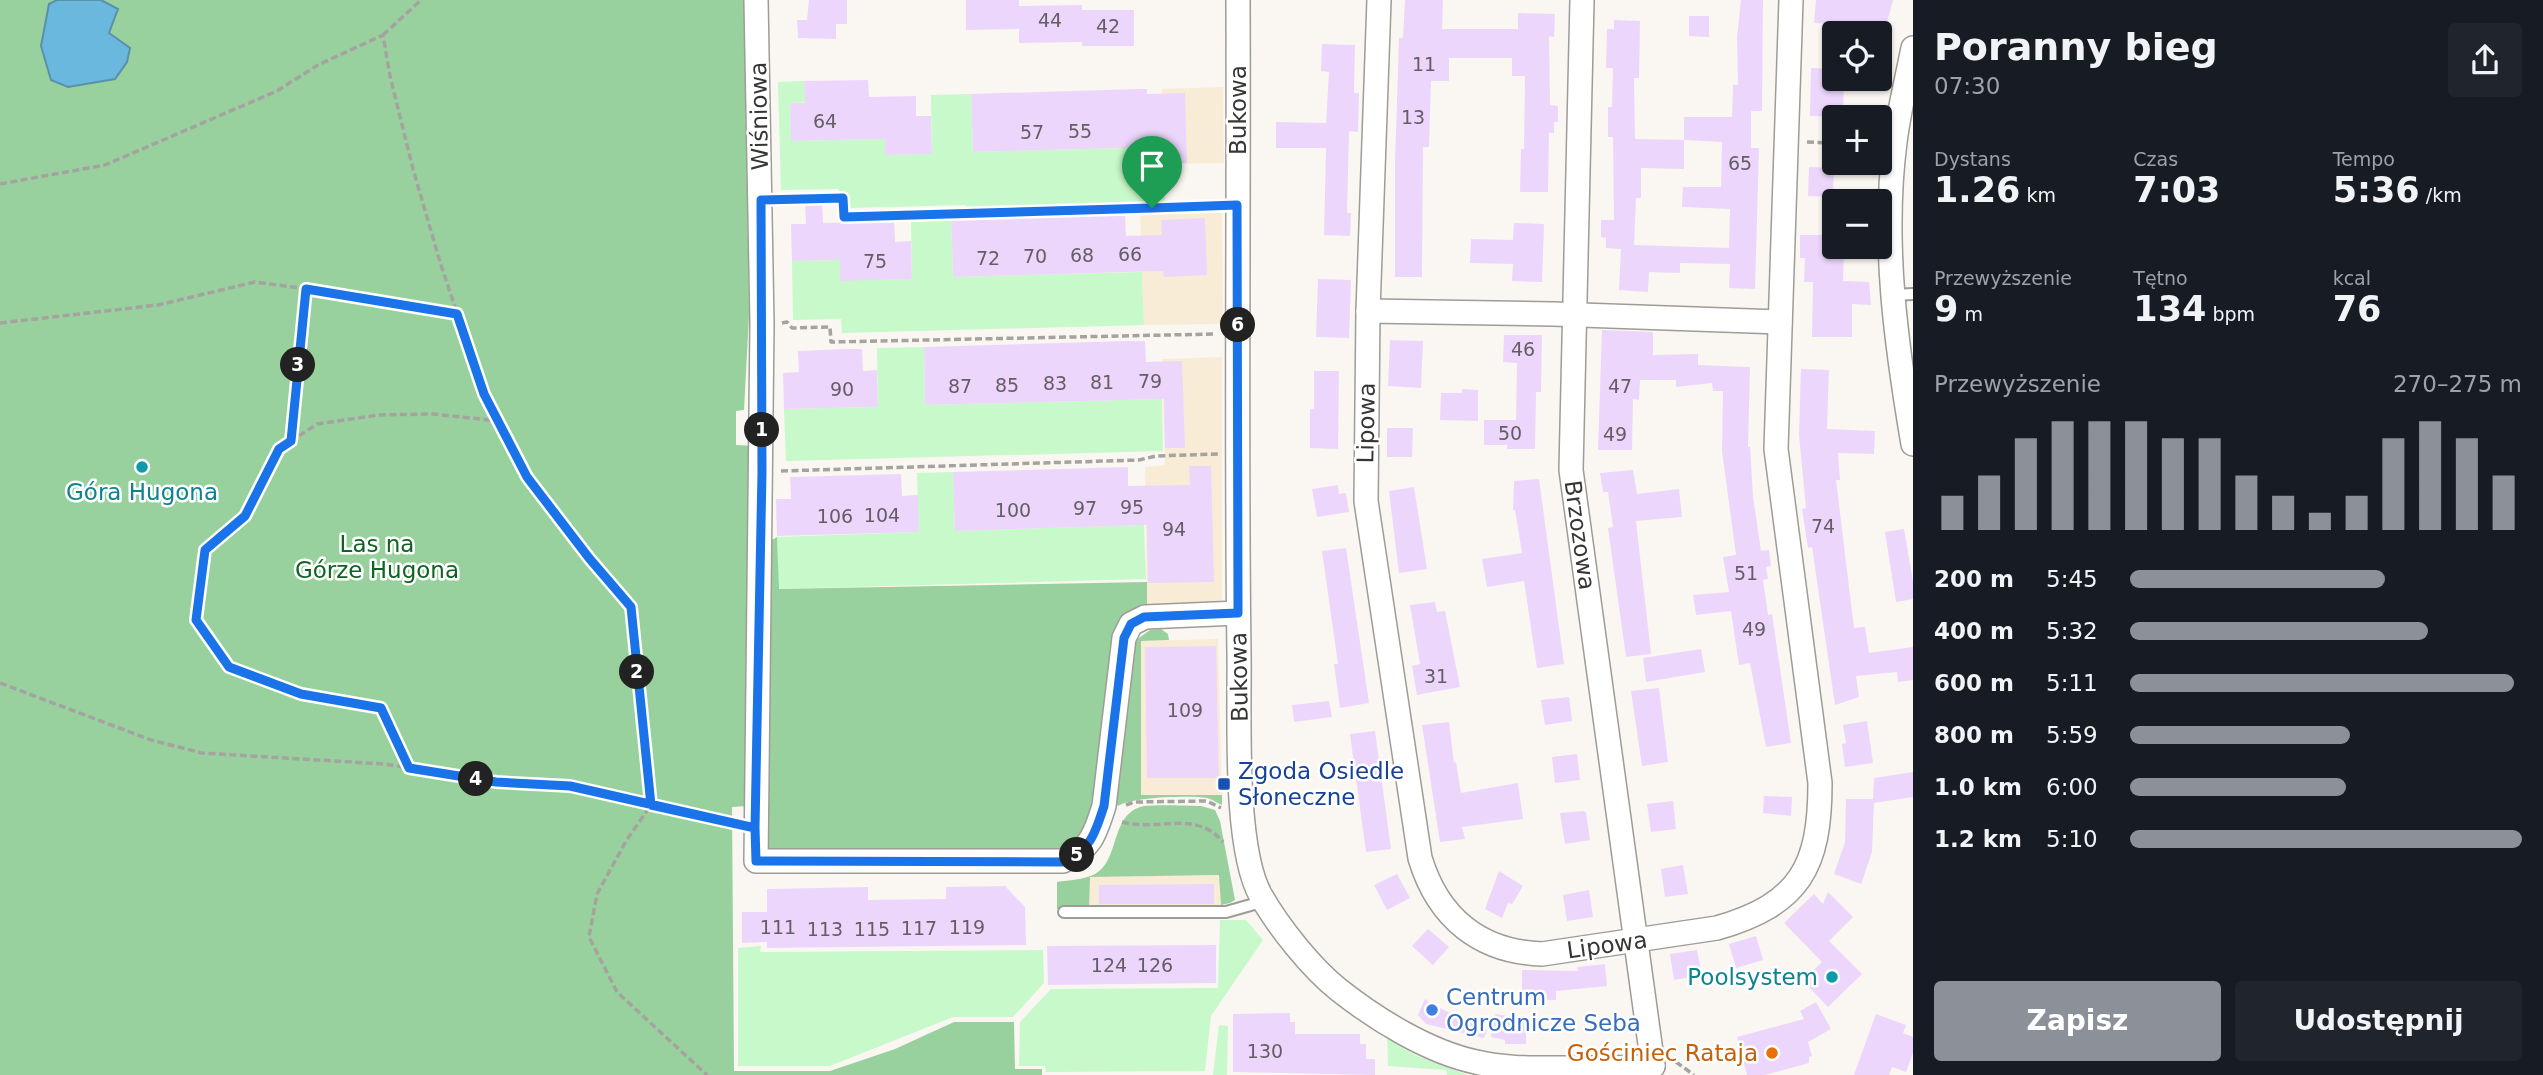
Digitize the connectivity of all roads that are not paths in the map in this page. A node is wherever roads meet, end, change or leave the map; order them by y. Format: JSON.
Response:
{"nodes":[{"id":1,"x":756,"y":0,"type":"edge"},
{"id":2,"x":1238,"y":0,"type":"edge"},
{"id":3,"x":1379,"y":0,"type":"edge"},
{"id":4,"x":1582,"y":0,"type":"edge"},
{"id":5,"x":1791,"y":0,"type":"edge"},
{"id":6,"x":1913,"y":48,"type":"edge"},
{"id":7,"x":1902,"y":295,"type":"edge"},
{"id":8,"x":1368,"y":311,"type":"junction"},
{"id":9,"x":1573,"y":314,"type":"junction"},
{"id":10,"x":1780,"y":322,"type":"junction"},
{"id":11,"x":1913,"y":444,"type":"edge"},
{"id":12,"x":1238,"y":613,"type":"junction"},
{"id":13,"x":1265,"y":901,"type":"junction"},
{"id":14,"x":1064,"y":912,"type":"dead end"},
{"id":15,"x":1635,"y":941,"type":"junction"},
{"id":16,"x":1659,"y":1071,"type":"edge"}],
"edges":[{"from":1,"to":12,"type":"street","name":"Wiśniowa"},
{"from":2,"to":12,"type":"street","name":"Bukowa"},
{"from":3,"to":8,"type":"street","name":"Lipowa"},
{"from":4,"to":9,"type":"street","name":"Brzozowa"},
{"from":5,"to":10,"type":"street","name":"Lipowa"},
{"from":6,"to":7,"type":"street"},
{"from":7,"to":11,"type":"street"},
{"from":8,"to":9,"type":"street"},
{"from":8,"to":15,"type":"street","name":"Lipowa"},
{"from":9,"to":10,"type":"street"},
{"from":9,"to":15,"type":"street","name":"Brzozowa"},
{"from":10,"to":15,"type":"street","name":"Lipowa"},
{"from":12,"to":13,"type":"street","name":"Bukowa"},
{"from":13,"to":14,"type":"lane"},
{"from":13,"to":16,"type":"street","name":"Bukowa"},
{"from":15,"to":16,"type":"street","name":"Brzozowa"}]}
